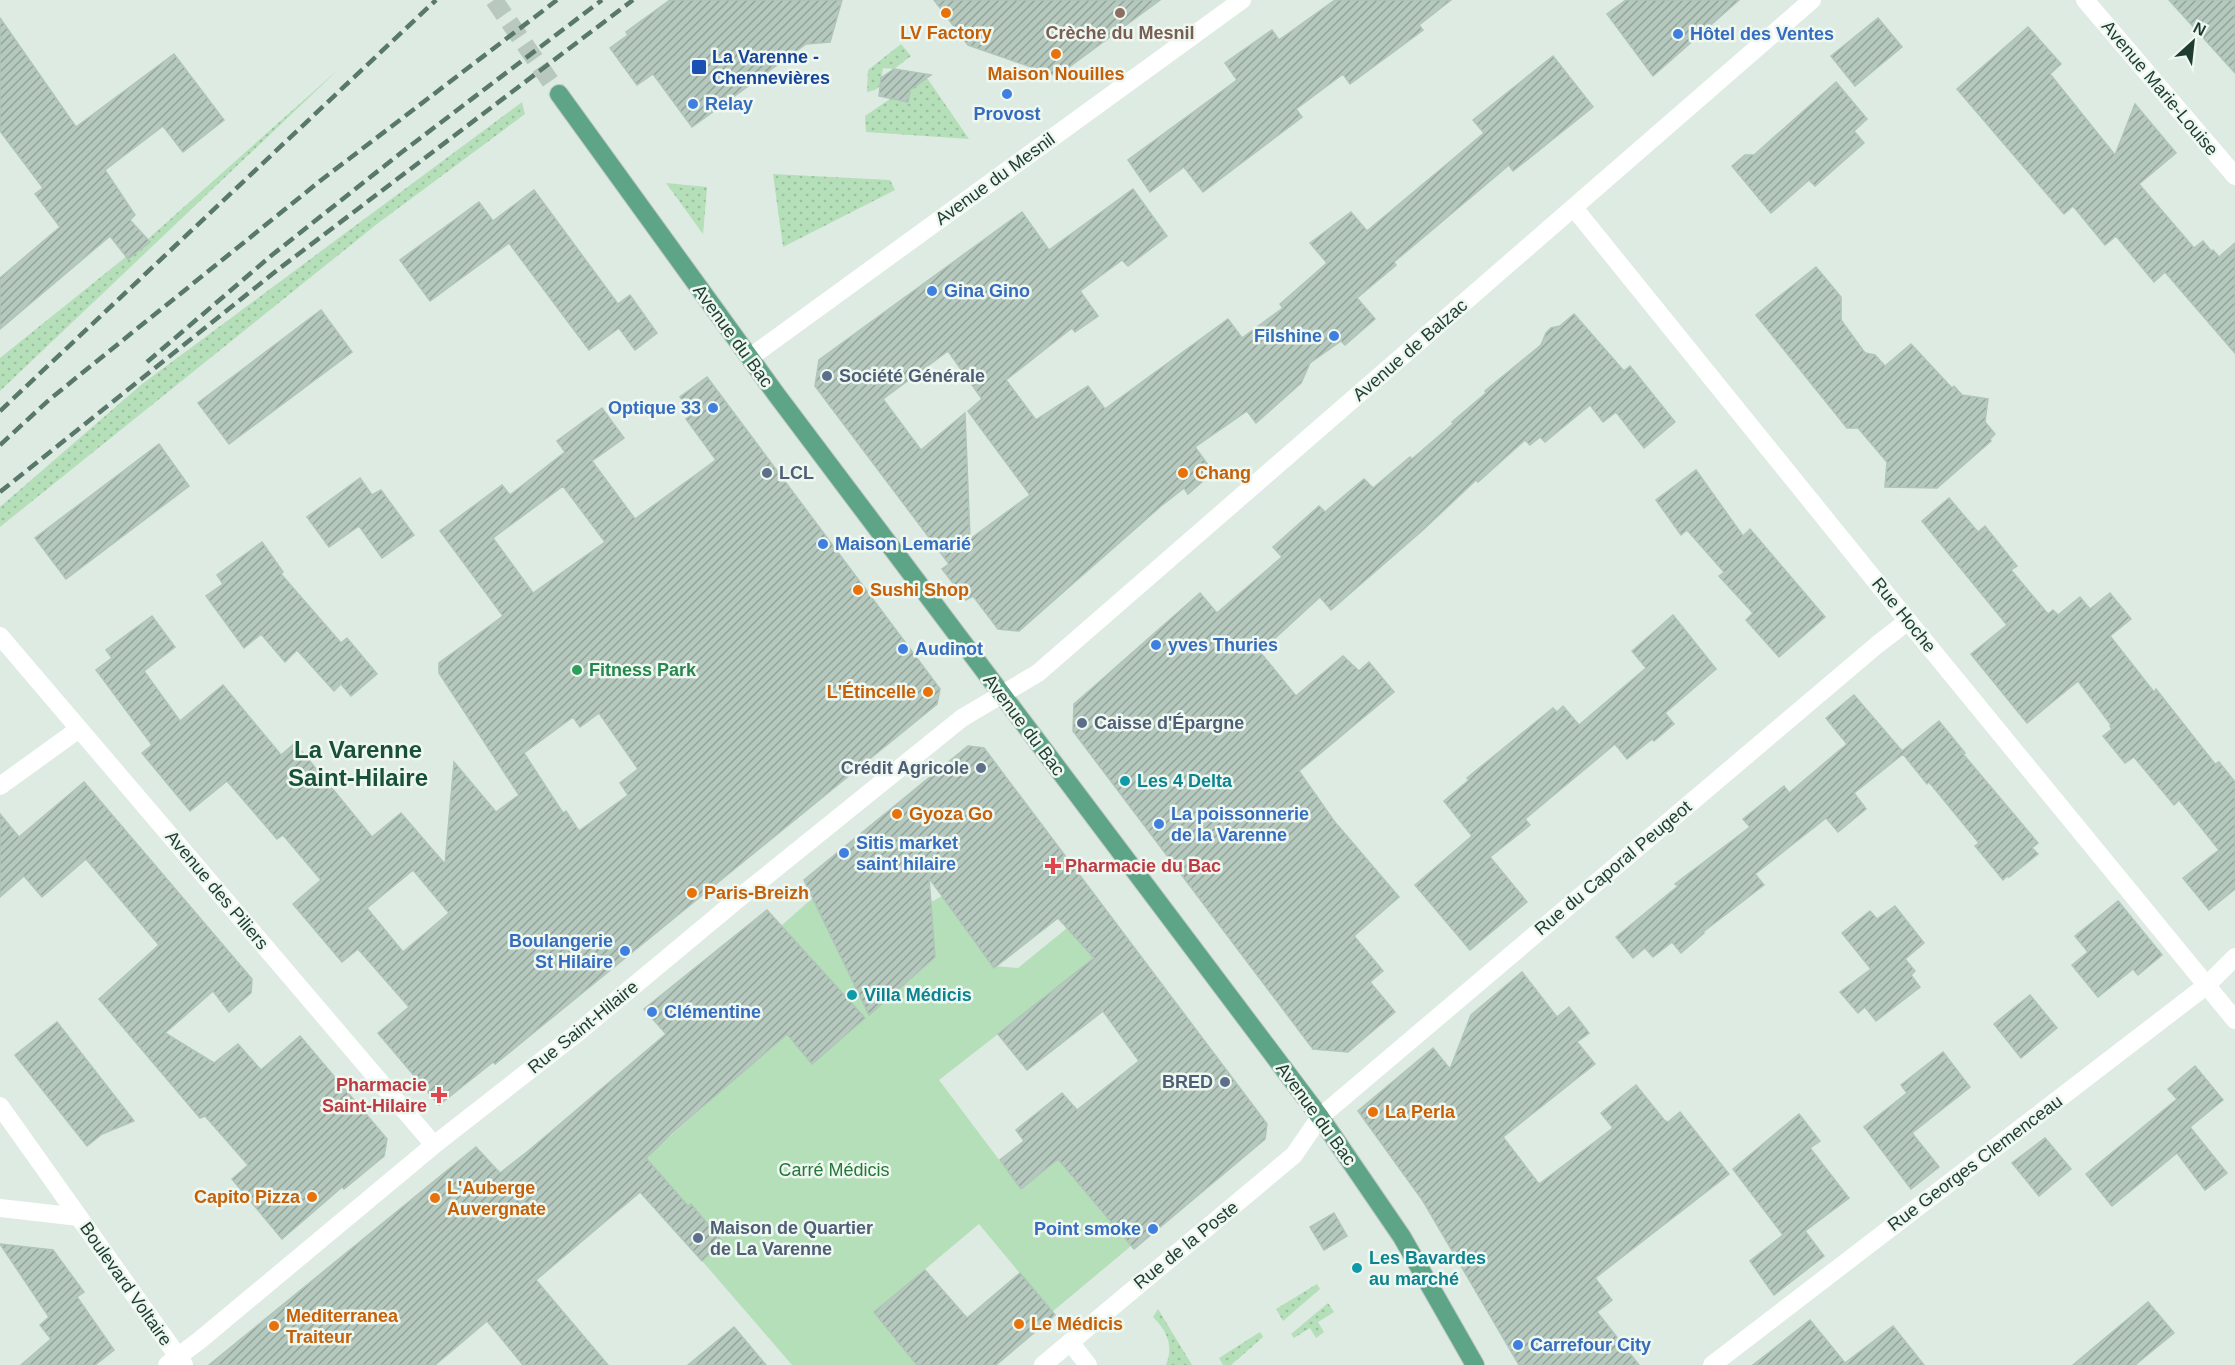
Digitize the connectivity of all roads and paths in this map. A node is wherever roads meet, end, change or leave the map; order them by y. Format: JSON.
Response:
{"nodes":[{"id":1,"x":1242,"y":0,"type":"edge"},
{"id":2,"x":1812,"y":0,"type":"edge"},
{"id":3,"x":2085,"y":0,"type":"edge"},
{"id":4,"x":560,"y":94,"type":"tunnel mouth"},
{"id":5,"x":2235,"y":176,"type":"edge"},
{"id":6,"x":1574,"y":208,"type":"junction"},
{"id":7,"x":749,"y":358,"type":"junction"},
{"id":8,"x":1908,"y":621,"type":"junction"},
{"id":9,"x":0,"y":636,"type":"edge"},
{"id":10,"x":1002,"y":693,"type":"junction"},
{"id":11,"x":79,"y":729,"type":"junction"},
{"id":12,"x":0,"y":786,"type":"edge"},
{"id":13,"x":2235,"y":957,"type":"edge"},
{"id":14,"x":2207,"y":985,"type":"junction"},
{"id":15,"x":2235,"y":1020,"type":"edge"},
{"id":16,"x":0,"y":1106,"type":"edge"},
{"id":17,"x":1320,"y":1117,"type":"junction"},
{"id":18,"x":434,"y":1145,"type":"junction"},
{"id":19,"x":0,"y":1208,"type":"edge"},
{"id":20,"x":79,"y":1217,"type":"junction"},
{"id":21,"x":1070,"y":1342,"type":"junction"},
{"id":22,"x":176,"y":1362,"type":"edge"},
{"id":23,"x":1043,"y":1365,"type":"edge"},
{"id":24,"x":1088,"y":1365,"type":"edge"},
{"id":25,"x":1475,"y":1365,"type":"edge"},
{"id":26,"x":1712,"y":1365,"type":"edge"}],
"edges":[{"from":1,"to":7,"type":"street","name":"Avenue du Mesnil"},
{"from":2,"to":6,"type":"street","name":"Avenue de Balzac"},
{"from":3,"to":5,"type":"street","name":"Avenue Marie-Louise"},
{"from":4,"to":7,"type":"main road","name":"Avenue du Bac"},
{"from":6,"to":8,"type":"street","name":"Rue Hoche"},
{"from":6,"to":10,"type":"street","name":"Avenue de Balzac"},
{"from":7,"to":10,"type":"main road","name":"Avenue du Bac"},
{"from":8,"to":14,"type":"street","name":"Rue Hoche"},
{"from":8,"to":17,"type":"street","name":"Rue du Caporal Peugeot"},
{"from":9,"to":11,"type":"street","name":"Avenue des Piliers"},
{"from":10,"to":17,"type":"main road","name":"Avenue du Bac"},
{"from":10,"to":18,"type":"street","name":"Rue Saint-Hilaire"},
{"from":11,"to":12,"type":"street"},
{"from":11,"to":18,"type":"street","name":"Avenue des Piliers"},
{"from":13,"to":14,"type":"street","name":"Rue Georges Clemenceau"},
{"from":14,"to":15,"type":"street","name":"Rue Hoche"},
{"from":14,"to":26,"type":"street","name":"Rue Georges Clemenceau"},
{"from":16,"to":20,"type":"street"},
{"from":17,"to":21,"type":"street","name":"Rue de la Poste"},
{"from":17,"to":25,"type":"main road","name":"Avenue du Bac"},
{"from":18,"to":22,"type":"street","name":"Rue Saint-Hilaire"},
{"from":19,"to":20,"type":"street","name":"Boulevard Voltaire"},
{"from":20,"to":22,"type":"street","name":"Boulevard Voltaire"},
{"from":21,"to":23,"type":"street","name":"Rue de la Poste"},
{"from":21,"to":24,"type":"street"}]}
